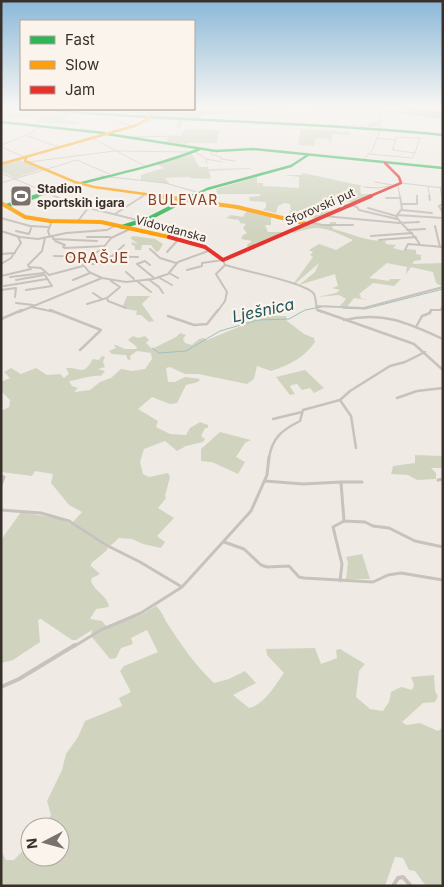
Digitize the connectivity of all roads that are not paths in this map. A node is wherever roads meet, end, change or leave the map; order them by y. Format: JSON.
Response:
{"nodes":[{"id":1,"x":5,"y":148,"type":"edge"},
{"id":2,"x":55,"y":148,"type":"edge"},
{"id":3,"x":111,"y":148,"type":"edge"},
{"id":4,"x":184,"y":148,"type":"edge"},
{"id":5,"x":372,"y":148,"type":"edge"},
{"id":6,"x":393,"y":148,"type":"edge"},
{"id":7,"x":417,"y":148,"type":"edge"},
{"id":8,"x":211,"y":150,"type":"junction"},
{"id":9,"x":116,"y":151,"type":"junction"},
{"id":10,"x":196,"y":151,"type":"junction"},
{"id":11,"x":415,"y":153,"type":"junction"},
{"id":12,"x":370,"y":154,"type":"junction"},
{"id":13,"x":308,"y":155,"type":"junction"},
{"id":14,"x":216,"y":156,"type":"junction"},
{"id":15,"x":206,"y":159,"type":"junction"},
{"id":16,"x":210,"y":159,"type":"junction"},
{"id":17,"x":362,"y":160,"type":"junction"},
{"id":18,"x":29,"y":161,"type":"junction"},
{"id":19,"x":222,"y":162,"type":"dead end"},
{"id":20,"x":234,"y":162,"type":"dead end"},
{"id":21,"x":207,"y":163,"type":"dead end"},
{"id":22,"x":385,"y":163,"type":"junction"},
{"id":23,"x":1,"y":164,"type":"edge"},
{"id":24,"x":143,"y":165,"type":"junction"},
{"id":25,"x":443,"y":168,"type":"edge"},
{"id":26,"x":45,"y":169,"type":"junction"},
{"id":27,"x":1,"y":173,"type":"edge"},
{"id":28,"x":109,"y":174,"type":"junction"},
{"id":29,"x":101,"y":176,"type":"junction"},
{"id":30,"x":14,"y":179,"type":"junction"},
{"id":31,"x":375,"y":182,"type":"dead end"},
{"id":32,"x":400,"y":182,"type":"junction"},
{"id":33,"x":77,"y":183,"type":"junction"},
{"id":34,"x":1,"y":184,"type":"edge"},
{"id":35,"x":394,"y":185,"type":"junction"},
{"id":36,"x":364,"y":187,"type":"dead end"},
{"id":37,"x":428,"y":187,"type":"junction"},
{"id":38,"x":441,"y":188,"type":"edge"},
{"id":39,"x":46,"y":193,"type":"junction"},
{"id":40,"x":200,"y":193,"type":"junction"},
{"id":41,"x":145,"y":195,"type":"junction"},
{"id":42,"x":417,"y":195,"type":"dead end"},
{"id":43,"x":386,"y":198,"type":"dead end"},
{"id":44,"x":400,"y":198,"type":"junction"},
{"id":45,"x":185,"y":200,"type":"junction"},
{"id":46,"x":430,"y":200,"type":"dead end"},
{"id":47,"x":443,"y":203,"type":"edge"},
{"id":48,"x":4,"y":204,"type":"edge"},
{"id":49,"x":400,"y":204,"type":"junction"},
{"id":50,"x":350,"y":205,"type":"junction"},
{"id":51,"x":88,"y":208,"type":"junction"},
{"id":52,"x":368,"y":208,"type":"dead end"},
{"id":53,"x":402,"y":210,"type":"junction"},
{"id":54,"x":432,"y":213,"type":"dead end"},
{"id":55,"x":443,"y":213,"type":"edge"},
{"id":56,"x":115,"y":214,"type":"junction"},
{"id":57,"x":324,"y":216,"type":"junction"},
{"id":58,"x":396,"y":217,"type":"junction"},
{"id":59,"x":1,"y":218,"type":"edge"},
{"id":60,"x":443,"y":218,"type":"edge"},
{"id":61,"x":52,"y":221,"type":"junction"},
{"id":62,"x":78,"y":221,"type":"junction"},
{"id":63,"x":142,"y":221,"type":"junction"},
{"id":64,"x":419,"y":222,"type":"dead end"},
{"id":65,"x":308,"y":223,"type":"junction"},
{"id":66,"x":399,"y":223,"type":"junction"},
{"id":67,"x":353,"y":225,"type":"dead end"},
{"id":68,"x":32,"y":226,"type":"junction"},
{"id":69,"x":119,"y":226,"type":"junction"},
{"id":70,"x":435,"y":226,"type":"dead end"},
{"id":71,"x":49,"y":227,"type":"junction"},
{"id":72,"x":130,"y":229,"type":"junction"},
{"id":73,"x":426,"y":229,"type":"dead end"},
{"id":74,"x":407,"y":230,"type":"junction"},
{"id":75,"x":1,"y":231,"type":"edge"},
{"id":76,"x":16,"y":231,"type":"dead end"},
{"id":77,"x":412,"y":233,"type":"junction"},
{"id":78,"x":371,"y":236,"type":"dead end"},
{"id":79,"x":18,"y":237,"type":"junction"},
{"id":80,"x":52,"y":237,"type":"junction"},
{"id":81,"x":86,"y":237,"type":"dead end"},
{"id":82,"x":112,"y":237,"type":"junction"},
{"id":83,"x":416,"y":237,"type":"junction"},
{"id":84,"x":45,"y":238,"type":"junction"},
{"id":85,"x":178,"y":240,"type":"junction"},
{"id":86,"x":379,"y":240,"type":"dead end"},
{"id":87,"x":96,"y":241,"type":"dead end"},
{"id":88,"x":124,"y":245,"type":"dead end"},
{"id":89,"x":420,"y":245,"type":"junction"},
{"id":90,"x":105,"y":246,"type":"junction"},
{"id":91,"x":441,"y":247,"type":"edge"},
{"id":92,"x":150,"y":249,"type":"dead end"},
{"id":93,"x":211,"y":250,"type":"junction"},
{"id":94,"x":405,"y":250,"type":"dead end"},
{"id":95,"x":167,"y":252,"type":"dead end"},
{"id":96,"x":15,"y":253,"type":"junction"},
{"id":97,"x":1,"y":254,"type":"edge"},
{"id":98,"x":54,"y":256,"type":"dead end"},
{"id":99,"x":91,"y":256,"type":"junction"},
{"id":100,"x":112,"y":256,"type":"junction"},
{"id":101,"x":138,"y":257,"type":"dead end"},
{"id":102,"x":224,"y":262,"type":"junction"},
{"id":103,"x":176,"y":263,"type":"junction"},
{"id":104,"x":1,"y":264,"type":"edge"},
{"id":105,"x":101,"y":264,"type":"dead end"},
{"id":106,"x":83,"y":265,"type":"junction"},
{"id":107,"x":150,"y":265,"type":"dead end"},
{"id":108,"x":34,"y":268,"type":"junction"},
{"id":109,"x":187,"y":270,"type":"dead end"},
{"id":110,"x":126,"y":272,"type":"dead end"},
{"id":111,"x":90,"y":273,"type":"junction"},
{"id":112,"x":169,"y":273,"type":"junction"},
{"id":113,"x":45,"y":274,"type":"junction"},
{"id":114,"x":1,"y":276,"type":"edge"},
{"id":115,"x":158,"y":276,"type":"junction"},
{"id":116,"x":10,"y":278,"type":"dead end"},
{"id":117,"x":102,"y":278,"type":"junction"},
{"id":118,"x":153,"y":278,"type":"junction"},
{"id":119,"x":178,"y":278,"type":"dead end"},
{"id":120,"x":148,"y":279,"type":"junction"},
{"id":121,"x":16,"y":280,"type":"dead end"},
{"id":122,"x":47,"y":280,"type":"junction"},
{"id":123,"x":73,"y":280,"type":"dead end"},
{"id":124,"x":108,"y":280,"type":"junction"},
{"id":125,"x":136,"y":280,"type":"junction"},
{"id":126,"x":172,"y":285,"type":"dead end"},
{"id":127,"x":4,"y":286,"type":"dead end"},
{"id":128,"x":443,"y":287,"type":"edge"},
{"id":129,"x":1,"y":290,"type":"edge"},
{"id":130,"x":26,"y":290,"type":"dead end"},
{"id":131,"x":151,"y":292,"type":"dead end"},
{"id":132,"x":93,"y":293,"type":"dead end"},
{"id":133,"x":163,"y":294,"type":"dead end"},
{"id":134,"x":15,"y":296,"type":"dead end"},
{"id":135,"x":107,"y":298,"type":"junction"},
{"id":136,"x":102,"y":299,"type":"junction"},
{"id":137,"x":16,"y":303,"type":"dead end"},
{"id":138,"x":87,"y":304,"type":"dead end"},
{"id":139,"x":33,"y":305,"type":"junction"},
{"id":140,"x":30,"y":307,"type":"junction"},
{"id":141,"x":442,"y":307,"type":"edge"},
{"id":142,"x":126,"y":308,"type":"dead end"},
{"id":143,"x":316,"y":308,"type":"junction"},
{"id":144,"x":168,"y":316,"type":"dead end"},
{"id":145,"x":1,"y":319,"type":"edge"},
{"id":146,"x":343,"y":320,"type":"junction"},
{"id":147,"x":416,"y":327,"type":"junction"},
{"id":148,"x":443,"y":339,"type":"edge"},
{"id":149,"x":80,"y":350,"type":"dead end"},
{"id":150,"x":425,"y":352,"type":"junction"},
{"id":151,"x":443,"y":370,"type":"edge"},
{"id":152,"x":443,"y":388,"type":"edge"},
{"id":153,"x":398,"y":398,"type":"dead end"},
{"id":154,"x":340,"y":400,"type":"junction"},
{"id":155,"x":302,"y":412,"type":"junction"},
{"id":156,"x":273,"y":419,"type":"dead end"},
{"id":157,"x":356,"y":448,"type":"dead end"},
{"id":158,"x":1,"y":476,"type":"edge"},
{"id":159,"x":443,"y":479,"type":"edge"},
{"id":160,"x":438,"y":480,"type":"dead end"},
{"id":161,"x":265,"y":481,"type":"junction"},
{"id":162,"x":341,"y":482,"type":"junction"},
{"id":163,"x":362,"y":482,"type":"dead end"},
{"id":164,"x":1,"y":485,"type":"edge"},
{"id":165,"x":1,"y":510,"type":"edge"},
{"id":166,"x":344,"y":521,"type":"junction"},
{"id":167,"x":224,"y":542,"type":"junction"},
{"id":168,"x":443,"y":547,"type":"edge"},
{"id":169,"x":443,"y":580,"type":"edge"},
{"id":170,"x":340,"y":582,"type":"junction"},
{"id":171,"x":182,"y":587,"type":"junction"},
{"id":172,"x":1,"y":687,"type":"edge"},
{"id":173,"x":393,"y":886,"type":"edge"},
{"id":174,"x":411,"y":886,"type":"edge"}],
"edges":[{"from":1,"to":18,"type":"street"},
{"from":2,"to":18,"type":"street"},
{"from":3,"to":9,"type":"street"},
{"from":4,"to":10,"type":"street"},
{"from":5,"to":12,"type":"street"},
{"from":6,"to":11,"type":"street"},
{"from":7,"to":11,"type":"street"},
{"from":8,"to":10,"type":"street"},
{"from":8,"to":13,"type":"street"},
{"from":8,"to":14,"type":"street"},
{"from":9,"to":10,"type":"street"},
{"from":9,"to":18,"type":"street"},
{"from":9,"to":24,"type":"street"},
{"from":10,"to":15,"type":"street"},
{"from":10,"to":24,"type":"street"},
{"from":11,"to":12,"type":"street"},
{"from":12,"to":17,"type":"street"},
{"from":13,"to":17,"type":"street"},
{"from":13,"to":40,"type":"street"},
{"from":14,"to":16,"type":"street"},
{"from":14,"to":20,"type":"street"},
{"from":15,"to":16,"type":"street"},
{"from":15,"to":21,"type":"street"},
{"from":16,"to":19,"type":"street"},
{"from":17,"to":22,"type":"street"},
{"from":18,"to":23,"type":"street"},
{"from":18,"to":26,"type":"street"},
{"from":22,"to":25,"type":"street"},
{"from":22,"to":32,"type":"street"},
{"from":24,"to":28,"type":"street"},
{"from":26,"to":28,"type":"street"},
{"from":26,"to":30,"type":"street"},
{"from":26,"to":33,"type":"street"},
{"from":27,"to":30,"type":"street"},
{"from":28,"to":29,"type":"street"},
{"from":29,"to":33,"type":"street"},
{"from":29,"to":40,"type":"street"},
{"from":30,"to":34,"type":"street"},
{"from":30,"to":39,"type":"street"},
{"from":31,"to":35,"type":"street"},
{"from":32,"to":35,"type":"street","name":"Sforovski put"},
{"from":32,"to":37,"type":"street"},
{"from":33,"to":39,"type":"street"},
{"from":33,"to":41,"type":"street"},
{"from":35,"to":36,"type":"street"},
{"from":35,"to":44,"type":"street"},
{"from":35,"to":50,"type":"street","name":"Sforovski put"},
{"from":37,"to":38,"type":"street"},
{"from":37,"to":46,"type":"street"},
{"from":38,"to":47,"type":"street"},
{"from":39,"to":48,"type":"street"},
{"from":39,"to":51,"type":"street"},
{"from":40,"to":45,"type":"street"},
{"from":41,"to":45,"type":"street"},
{"from":41,"to":56,"type":"street"},
{"from":42,"to":49,"type":"street"},
{"from":43,"to":44,"type":"street"},
{"from":44,"to":49,"type":"street"},
{"from":45,"to":63,"type":"street"},
{"from":45,"to":65,"type":"street"},
{"from":47,"to":55,"type":"street"},
{"from":48,"to":61,"type":"street","name":"Vidovdanska"},
{"from":49,"to":53,"type":"street"},
{"from":50,"to":57,"type":"street","name":"Sforovski put"},
{"from":50,"to":58,"type":"street"},
{"from":51,"to":56,"type":"street"},
{"from":51,"to":62,"type":"street"},
{"from":52,"to":58,"type":"street"},
{"from":53,"to":54,"type":"street"},
{"from":53,"to":58,"type":"street"},
{"from":56,"to":63,"type":"street"},
{"from":57,"to":65,"type":"street","name":"Sforovski put"},
{"from":57,"to":66,"type":"street"},
{"from":58,"to":60,"type":"street"},
{"from":58,"to":66,"type":"street"},
{"from":59,"to":68,"type":"street"},
{"from":61,"to":62,"type":"street","name":"Vidovdanska"},
{"from":61,"to":71,"type":"street"},
{"from":62,"to":69,"type":"street","name":"Vidovdanska"},
{"from":63,"to":69,"type":"street"},
{"from":64,"to":66,"type":"street"},
{"from":65,"to":67,"type":"street"},
{"from":65,"to":102,"type":"street","name":"Sforovski put"},
{"from":66,"to":74,"type":"street"},
{"from":68,"to":71,"type":"street"},
{"from":68,"to":76,"type":"street"},
{"from":69,"to":72,"type":"street","name":"Vidovdanska"},
{"from":69,"to":80,"type":"street"},
{"from":70,"to":91,"type":"street"},
{"from":71,"to":80,"type":"street"},
{"from":72,"to":82,"type":"street"},
{"from":72,"to":85,"type":"street","name":"Vidovdanska"},
{"from":73,"to":74,"type":"street"},
{"from":74,"to":77,"type":"street"},
{"from":75,"to":79,"type":"street"},
{"from":77,"to":78,"type":"street"},
{"from":77,"to":83,"type":"street"},
{"from":79,"to":84,"type":"street"},
{"from":79,"to":96,"type":"street"},
{"from":80,"to":84,"type":"street"},
{"from":80,"to":87,"type":"street"},
{"from":80,"to":90,"type":"street"},
{"from":81,"to":82,"type":"street"},
{"from":82,"to":90,"type":"street"},
{"from":83,"to":86,"type":"street"},
{"from":83,"to":89,"type":"street"},
{"from":84,"to":108,"type":"street"},
{"from":85,"to":93,"type":"street","name":"Vidovdanska"},
{"from":85,"to":95,"type":"street"},
{"from":88,"to":100,"type":"street"},
{"from":89,"to":91,"type":"street"},
{"from":89,"to":94,"type":"street"},
{"from":90,"to":99,"type":"street"},
{"from":92,"to":103,"type":"street"},
{"from":93,"to":102,"type":"street","name":"Vidovdanska"},
{"from":93,"to":103,"type":"street"},
{"from":96,"to":97,"type":"street"},
{"from":96,"to":104,"type":"street"},
{"from":98,"to":99,"type":"street"},
{"from":99,"to":100,"type":"street"},
{"from":99,"to":106,"type":"street"},
{"from":100,"to":101,"type":"street"},
{"from":102,"to":109,"type":"street"},
{"from":102,"to":143,"type":"street","name":"Vidovdanska"},
{"from":102,"to":144,"type":"street"},
{"from":103,"to":112,"type":"street"},
{"from":105,"to":106,"type":"street"},
{"from":106,"to":111,"type":"street"},
{"from":106,"to":113,"type":"street"},
{"from":107,"to":118,"type":"street"},
{"from":108,"to":113,"type":"street"},
{"from":108,"to":114,"type":"street"},
{"from":110,"to":125,"type":"street"},
{"from":111,"to":117,"type":"street"},
{"from":111,"to":123,"type":"street"},
{"from":112,"to":115,"type":"street"},
{"from":112,"to":119,"type":"street"},
{"from":113,"to":116,"type":"street"},
{"from":113,"to":121,"type":"street"},
{"from":113,"to":122,"type":"street"},
{"from":115,"to":118,"type":"street"},
{"from":115,"to":126,"type":"street"},
{"from":117,"to":124,"type":"street"},
{"from":117,"to":139,"type":"street"},
{"from":118,"to":120,"type":"street"},
{"from":120,"to":125,"type":"street"},
{"from":120,"to":133,"type":"street"},
{"from":122,"to":127,"type":"street"},
{"from":122,"to":130,"type":"street"},
{"from":124,"to":125,"type":"street"},
{"from":124,"to":135,"type":"street"},
{"from":125,"to":131,"type":"street"},
{"from":128,"to":143,"type":"street"},
{"from":129,"to":134,"type":"street"},
{"from":132,"to":136,"type":"street"},
{"from":135,"to":136,"type":"street"},
{"from":135,"to":142,"type":"street"},
{"from":136,"to":138,"type":"street"},
{"from":137,"to":139,"type":"street"},
{"from":139,"to":140,"type":"street"},
{"from":140,"to":145,"type":"street"},
{"from":140,"to":149,"type":"street"},
{"from":141,"to":147,"type":"street"},
{"from":143,"to":146,"type":"street"},
{"from":146,"to":147,"type":"street"},
{"from":146,"to":150,"type":"street"},
{"from":147,"to":148,"type":"street"},
{"from":150,"to":151,"type":"street"},
{"from":150,"to":154,"type":"street"},
{"from":152,"to":153,"type":"street"},
{"from":154,"to":155,"type":"street"},
{"from":154,"to":157,"type":"street"},
{"from":155,"to":156,"type":"street"},
{"from":155,"to":161,"type":"street"},
{"from":158,"to":164,"type":"street"},
{"from":159,"to":160,"type":"street"},
{"from":161,"to":162,"type":"street"},
{"from":161,"to":167,"type":"street"},
{"from":162,"to":163,"type":"street"},
{"from":162,"to":166,"type":"street"},
{"from":165,"to":171,"type":"street"},
{"from":166,"to":168,"type":"street"},
{"from":166,"to":170,"type":"street"},
{"from":167,"to":170,"type":"street"},
{"from":167,"to":171,"type":"street"},
{"from":169,"to":170,"type":"street"},
{"from":171,"to":172,"type":"street"},
{"from":173,"to":174,"type":"street"}]}
